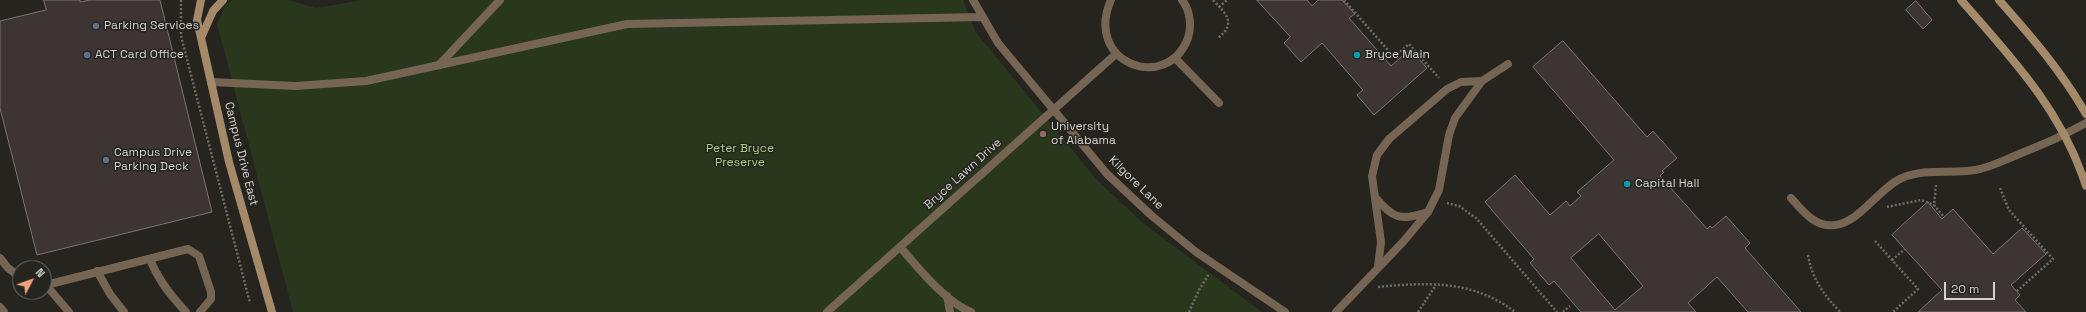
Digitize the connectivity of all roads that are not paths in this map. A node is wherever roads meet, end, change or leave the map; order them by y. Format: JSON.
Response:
{"nodes":[{"id":1,"x":201,"y":0,"type":"edge"},
{"id":2,"x":223,"y":0,"type":"edge"},
{"id":3,"x":500,"y":0,"type":"edge"},
{"id":4,"x":973,"y":0,"type":"edge"},
{"id":5,"x":1112,"y":0,"type":"edge"},
{"id":6,"x":1182,"y":0,"type":"edge"},
{"id":7,"x":1961,"y":0,"type":"edge"},
{"id":8,"x":1999,"y":0,"type":"edge"},
{"id":9,"x":982,"y":17,"type":"junction"},
{"id":10,"x":201,"y":38,"type":"junction"},
{"id":11,"x":1116,"y":54,"type":"junction"},
{"id":12,"x":1175,"y":58,"type":"junction"},
{"id":13,"x":1508,"y":64,"type":"dead end"},
{"id":14,"x":439,"y":65,"type":"junction"},
{"id":15,"x":211,"y":82,"type":"junction"},
{"id":16,"x":1482,"y":82,"type":"junction"},
{"id":17,"x":1219,"y":103,"type":"dead end"},
{"id":18,"x":1053,"y":110,"type":"junction"},
{"id":19,"x":2086,"y":114,"type":"edge"},
{"id":20,"x":2086,"y":123,"type":"edge"},
{"id":21,"x":2065,"y":134,"type":"junction"},
{"id":22,"x":2086,"y":186,"type":"edge"},
{"id":23,"x":1374,"y":196,"type":"junction"},
{"id":24,"x":1791,"y":198,"type":"dead end"},
{"id":25,"x":1428,"y":212,"type":"junction"},
{"id":26,"x":900,"y":247,"type":"junction"},
{"id":27,"x":0,"y":258,"type":"edge"},
{"id":28,"x":150,"y":259,"type":"junction"},
{"id":29,"x":1378,"y":267,"type":"junction"},
{"id":30,"x":12,"y":271,"type":"edge"},
{"id":31,"x":97,"y":271,"type":"junction"},
{"id":32,"x":52,"y":282,"type":"edge"},
{"id":33,"x":52,"y":292,"type":"edge"},
{"id":34,"x":947,"y":296,"type":"junction"},
{"id":35,"x":0,"y":307,"type":"edge"},
{"id":36,"x":4,"y":312,"type":"edge"},
{"id":37,"x":69,"y":312,"type":"edge"},
{"id":38,"x":124,"y":312,"type":"edge"},
{"id":39,"x":186,"y":312,"type":"edge"},
{"id":40,"x":200,"y":312,"type":"edge"},
{"id":41,"x":272,"y":312,"type":"edge"},
{"id":42,"x":827,"y":312,"type":"edge"},
{"id":43,"x":950,"y":312,"type":"edge"},
{"id":44,"x":971,"y":312,"type":"edge"},
{"id":45,"x":1285,"y":312,"type":"edge"},
{"id":46,"x":1336,"y":312,"type":"edge"}],
"edges":[{"from":1,"to":10,"type":"street","name":"Campus Drive East"},
{"from":2,"to":10,"type":"street"},
{"from":3,"to":14,"type":"street"},
{"from":4,"to":9,"type":"street","name":"Kilgore Lane"},
{"from":5,"to":11,"type":"street"},
{"from":6,"to":12,"type":"street"},
{"from":7,"to":21,"type":"street"},
{"from":8,"to":19,"type":"street"},
{"from":9,"to":14,"type":"street"},
{"from":9,"to":18,"type":"street","name":"Kilgore Lane"},
{"from":10,"to":15,"type":"street","name":"Campus Drive East"},
{"from":11,"to":12,"type":"street"},
{"from":11,"to":18,"type":"street","name":"Bryce Lawn Drive"},
{"from":12,"to":17,"type":"street"},
{"from":13,"to":16,"type":"street"},
{"from":14,"to":15,"type":"street"},
{"from":15,"to":41,"type":"street","name":"Campus Drive East"},
{"from":16,"to":23,"type":"street"},
{"from":16,"to":25,"type":"street"},
{"from":18,"to":26,"type":"street","name":"Bryce Lawn Drive"},
{"from":18,"to":45,"type":"street","name":"Kilgore Lane"},
{"from":20,"to":21,"type":"street"},
{"from":21,"to":22,"type":"street"},
{"from":21,"to":24,"type":"street"},
{"from":23,"to":25,"type":"street"},
{"from":23,"to":29,"type":"street"},
{"from":25,"to":29,"type":"street"},
{"from":26,"to":34,"type":"street"},
{"from":26,"to":42,"type":"street","name":"Bryce Lawn Drive"},
{"from":27,"to":30,"type":"street"},
{"from":28,"to":31,"type":"street"},
{"from":28,"to":39,"type":"street"},
{"from":28,"to":40,"type":"street"},
{"from":29,"to":46,"type":"street"},
{"from":31,"to":32,"type":"street"},
{"from":31,"to":38,"type":"street"},
{"from":33,"to":37,"type":"street"},
{"from":34,"to":43,"type":"street"},
{"from":34,"to":44,"type":"street"},
{"from":35,"to":36,"type":"street"}]}
